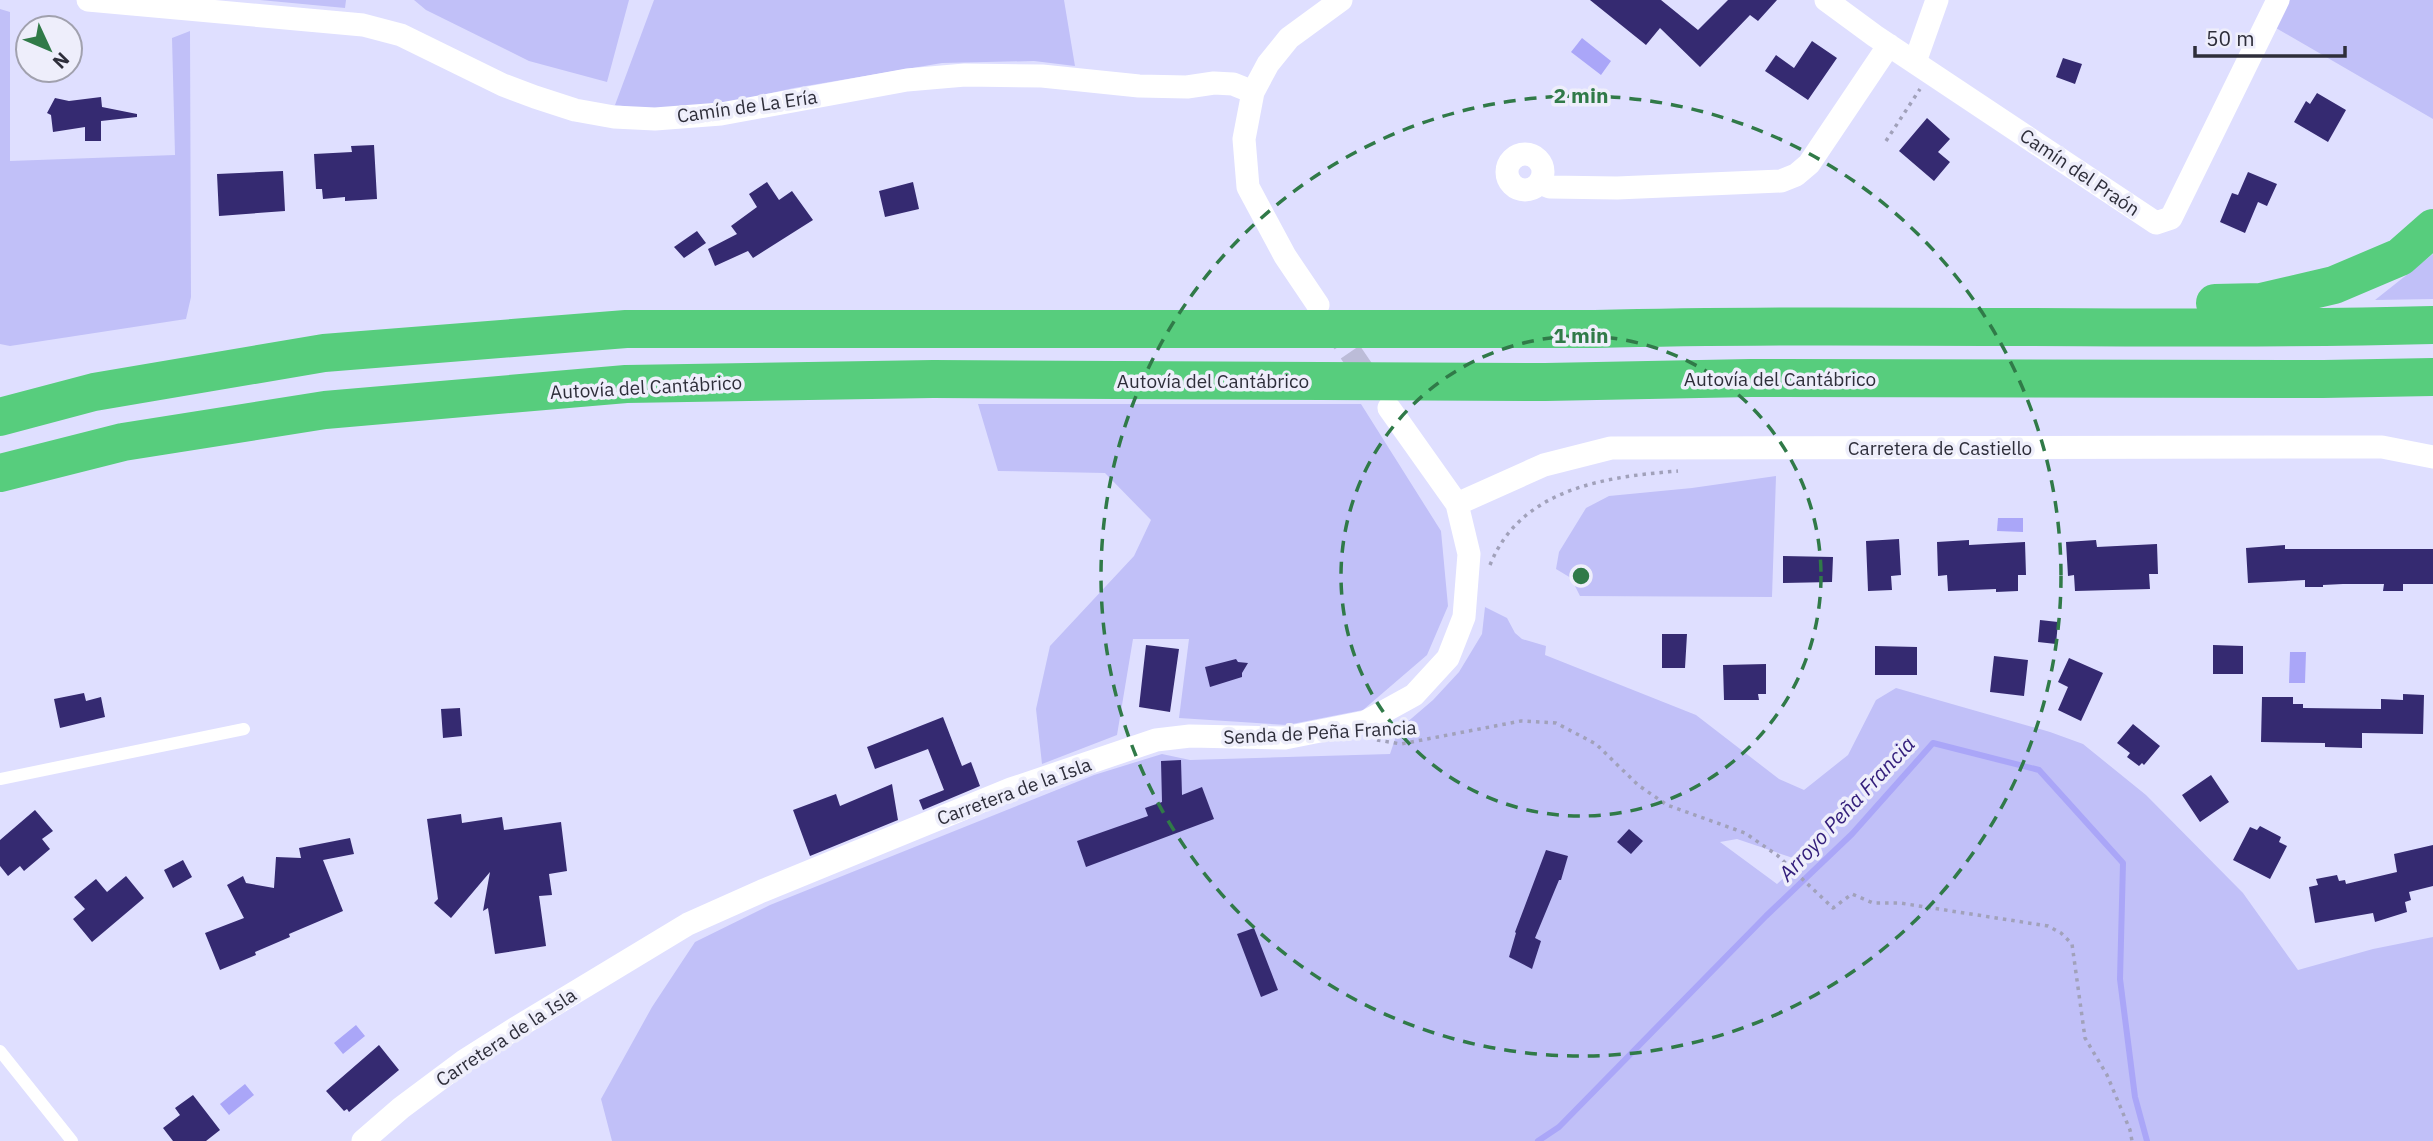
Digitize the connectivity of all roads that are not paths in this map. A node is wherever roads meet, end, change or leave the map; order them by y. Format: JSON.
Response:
{"nodes":[{"id":1,"x":88,"y":0,"type":"edge"},
{"id":2,"x":1341,"y":0,"type":"edge"},
{"id":3,"x":1826,"y":0,"type":"edge"},
{"id":4,"x":1937,"y":0,"type":"edge"},
{"id":5,"x":2278,"y":0,"type":"edge"},
{"id":6,"x":1889,"y":45,"type":"junction"},
{"id":7,"x":1923,"y":67,"type":"junction"},
{"id":8,"x":1252,"y":92,"type":"junction"},
{"id":9,"x":1539,"y":183,"type":"dead end"},
{"id":10,"x":2433,"y":228,"type":"edge"},
{"id":11,"x":1318,"y":305,"type":"tunnel mouth"},
{"id":12,"x":2433,"y":325,"type":"edge"},
{"id":13,"x":1595,"y":329,"type":"junction"},
{"id":14,"x":2433,"y":377,"type":"edge"},
{"id":15,"x":2323,"y":379,"type":"junction"},
{"id":16,"x":2433,"y":386,"type":"edge"},
{"id":17,"x":1389,"y":408,"type":"tunnel mouth"},
{"id":18,"x":0,"y":417,"type":"edge"},
{"id":19,"x":2433,"y":457,"type":"edge"},
{"id":20,"x":0,"y":473,"type":"edge"},
{"id":21,"x":1457,"y":504,"type":"junction"},
{"id":22,"x":244,"y":729,"type":"dead end"},
{"id":23,"x":0,"y":779,"type":"edge"},
{"id":24,"x":3,"y":1060,"type":"edge"},
{"id":25,"x":72,"y":1141,"type":"edge"},
{"id":26,"x":363,"y":1141,"type":"edge"}],
"edges":[{"from":1,"to":8,"type":"street","name":"Camín de La Ería"},
{"from":2,"to":8,"type":"street"},
{"from":3,"to":6,"type":"street","name":"Camín del Praón"},
{"from":4,"to":7,"type":"street"},
{"from":5,"to":7,"type":"street","name":"Camín del Praón"},
{"from":6,"to":7,"type":"street","name":"Camín del Praón"},
{"from":6,"to":9,"type":"street"},
{"from":8,"to":11,"type":"street"},
{"from":10,"to":13,"type":"highway"},
{"from":12,"to":13,"type":"highway"},
{"from":13,"to":18,"type":"highway"},
{"from":14,"to":15,"type":"highway","name":"Autovía del Cantábrico"},
{"from":15,"to":16,"type":"highway"},
{"from":15,"to":20,"type":"highway","name":"Autovía del Cantábrico"},
{"from":17,"to":21,"type":"street","name":"Carretera de la Isla"},
{"from":19,"to":21,"type":"street","name":"Carretera de Castiello"},
{"from":21,"to":26,"type":"street","name":"Carretera de la Isla"},
{"from":22,"to":23,"type":"lane"},
{"from":24,"to":25,"type":"lane"}]}
